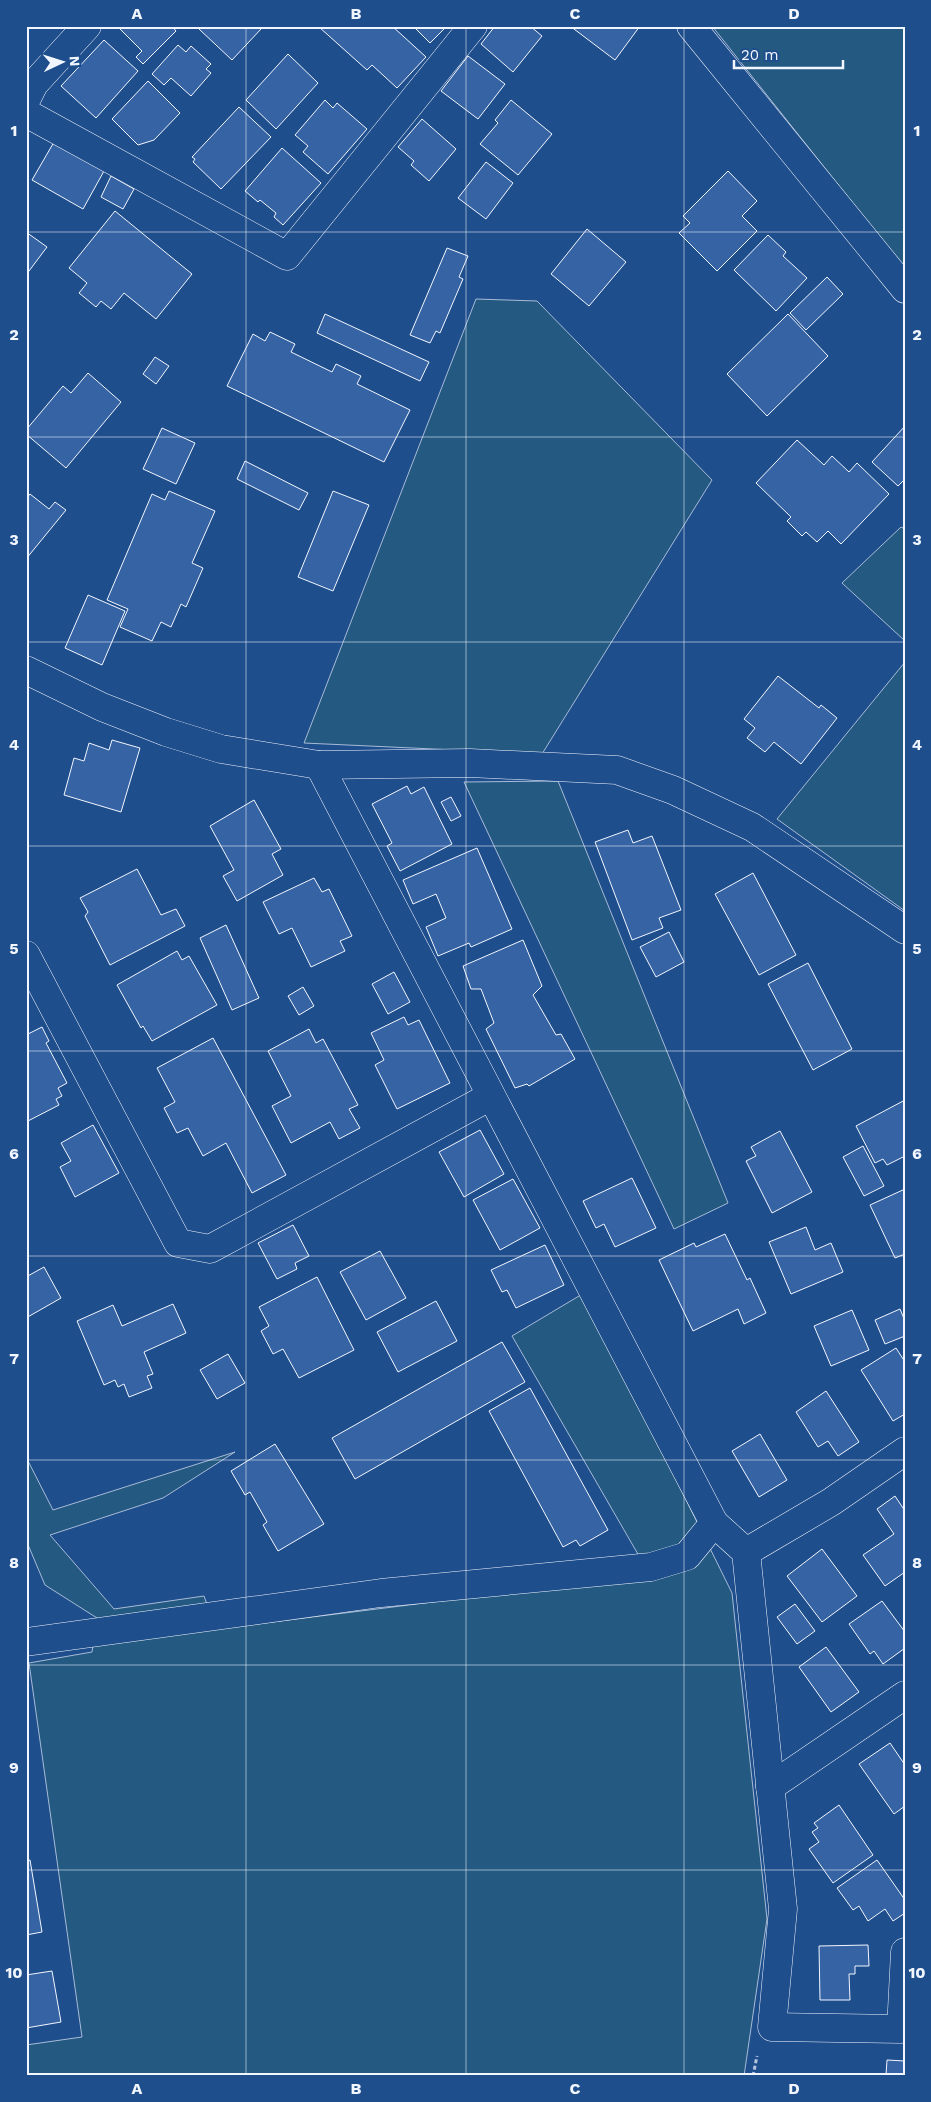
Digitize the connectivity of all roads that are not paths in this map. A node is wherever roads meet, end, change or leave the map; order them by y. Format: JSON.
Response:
{"nodes":[{"id":1,"x":87,"y":26,"type":"edge"},
{"id":2,"x":473,"y":26,"type":"edge"},
{"id":3,"x":691,"y":26,"type":"edge"},
{"id":4,"x":26,"y":100,"type":"edge"},
{"id":5,"x":26,"y":113,"type":"edge"},
{"id":6,"x":905,"y":289,"type":"edge"},
{"id":7,"x":26,"y":670,"type":"edge"},
{"id":8,"x":319,"y":765,"type":"junction"},
{"id":9,"x":905,"y":930,"type":"edge"},
{"id":10,"x":26,"y":956,"type":"edge"},
{"id":11,"x":491,"y":1096,"type":"junction"},
{"id":12,"x":905,"y":1451,"type":"edge"},
{"id":13,"x":714,"y":1523,"type":"junction"},
{"id":14,"x":746,"y":1552,"type":"junction"},
{"id":15,"x":26,"y":1642,"type":"edge"},
{"id":16,"x":905,"y":1695,"type":"edge"},
{"id":17,"x":770,"y":1788,"type":"junction"},
{"id":18,"x":905,"y":1952,"type":"edge"}],
"edges":[{"from":1,"to":4,"type":"street"},
{"from":2,"to":5,"type":"street"},
{"from":3,"to":6,"type":"street"},
{"from":7,"to":8,"type":"street"},
{"from":8,"to":9,"type":"street"},
{"from":8,"to":11,"type":"street"},
{"from":10,"to":11,"type":"street"},
{"from":11,"to":13,"type":"street"},
{"from":12,"to":14,"type":"street"},
{"from":13,"to":14,"type":"street"},
{"from":13,"to":15,"type":"street"},
{"from":14,"to":17,"type":"street"},
{"from":16,"to":17,"type":"street"},
{"from":17,"to":18,"type":"street"}]}
